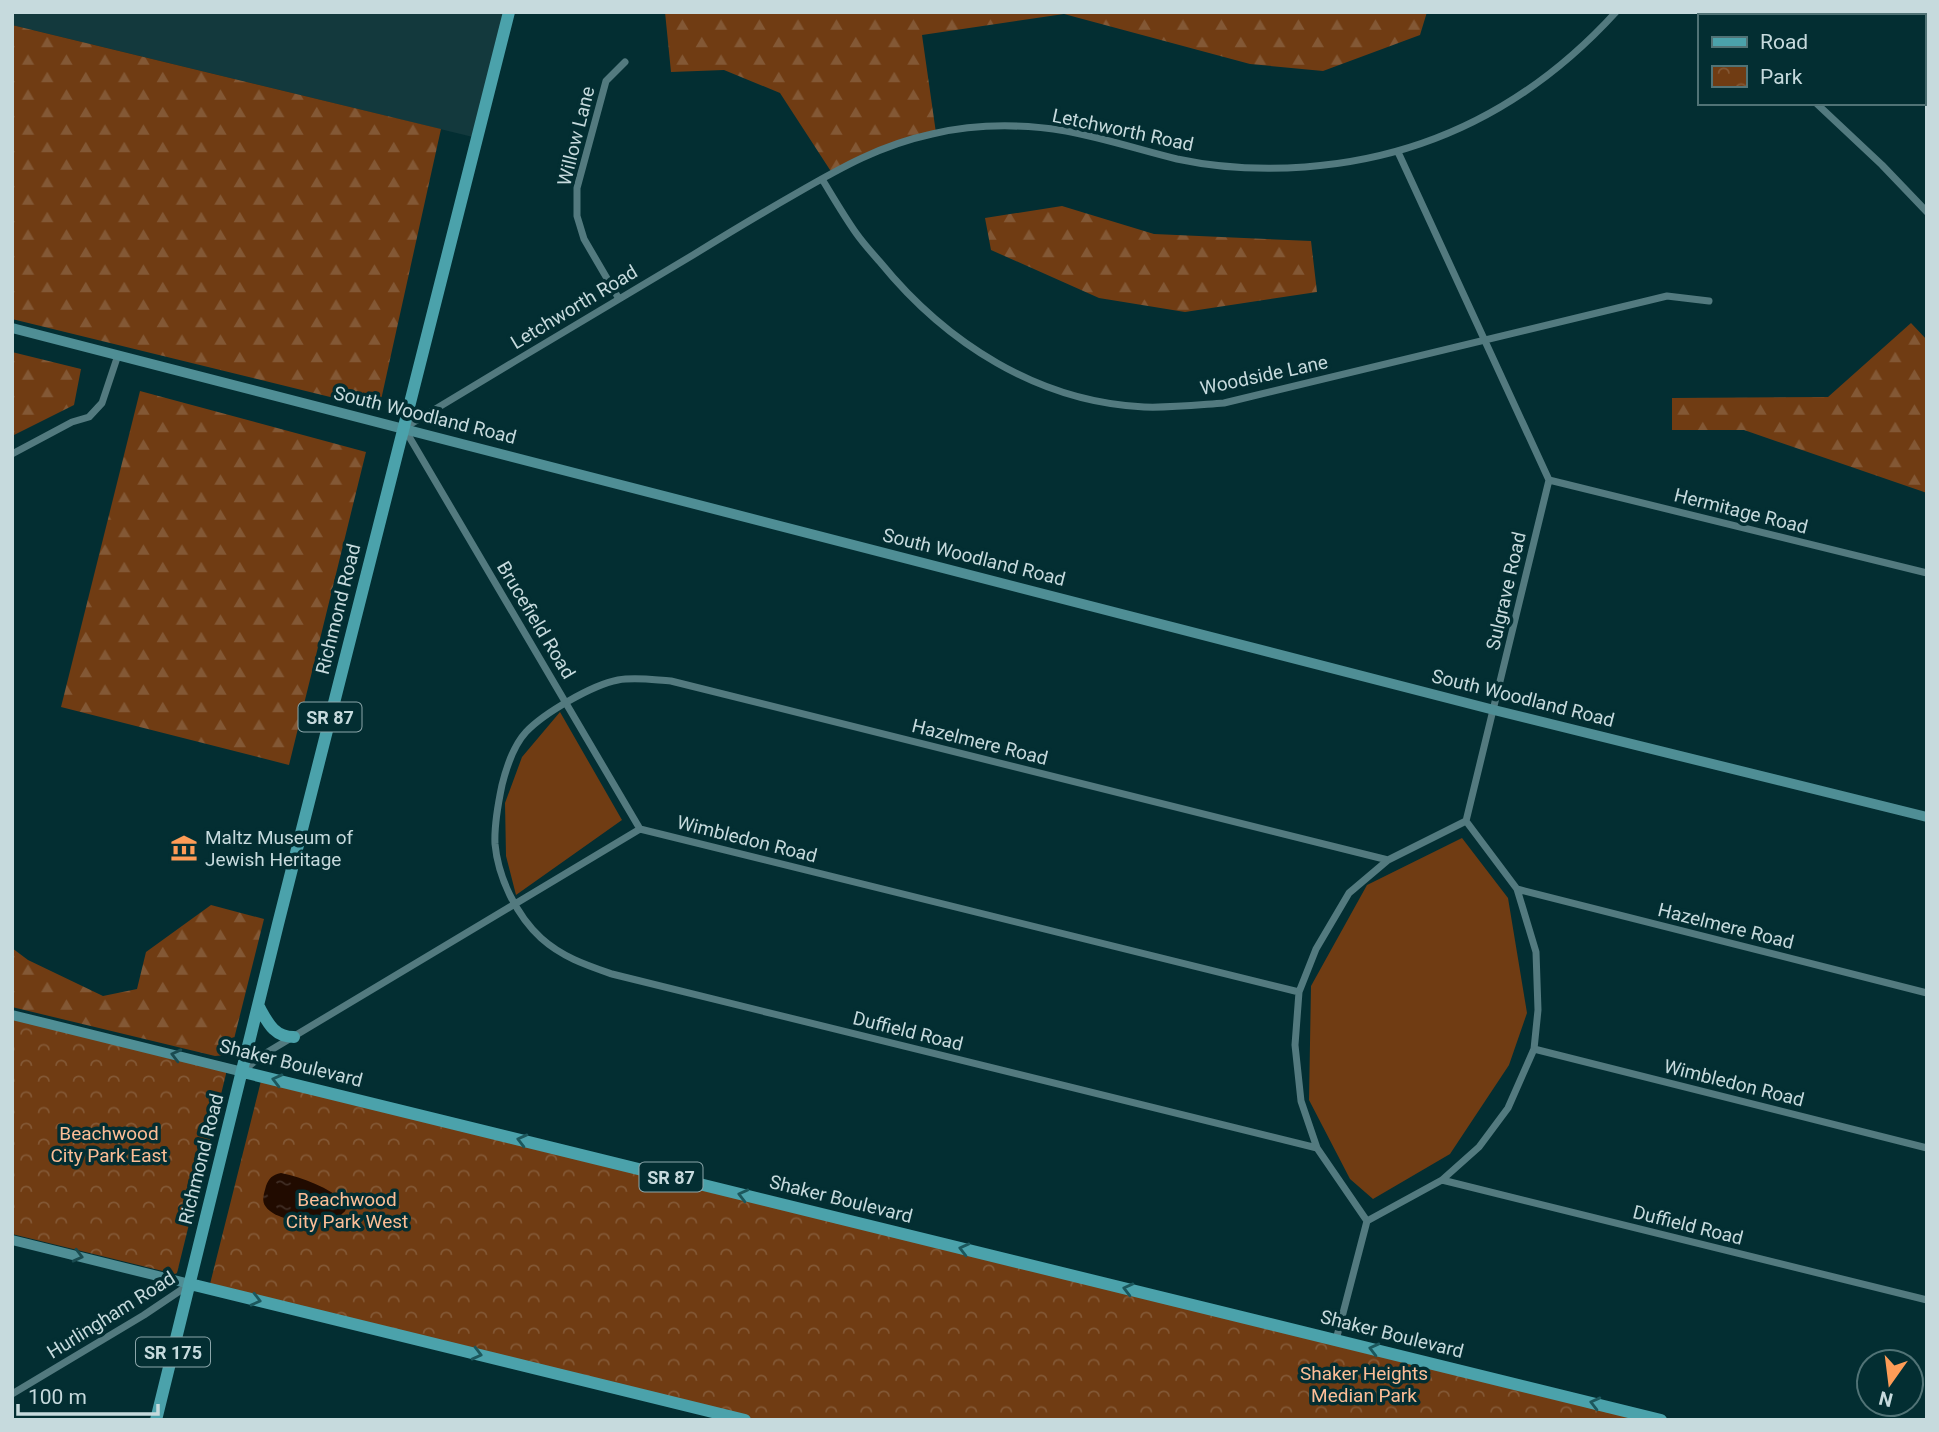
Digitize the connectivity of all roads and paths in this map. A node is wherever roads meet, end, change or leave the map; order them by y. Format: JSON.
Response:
{"nodes":[{"id":1,"x":509,"y":12,"type":"edge"},
{"id":2,"x":1616,"y":12,"type":"edge"},
{"id":3,"x":625,"y":62,"type":"dead end"},
{"id":4,"x":1818,"y":105,"type":"edge"},
{"id":5,"x":1398,"y":152,"type":"junction"},
{"id":6,"x":822,"y":179,"type":"junction"},
{"id":7,"x":1927,"y":212,"type":"edge"},
{"id":8,"x":619,"y":299,"type":"junction"},
{"id":9,"x":1709,"y":301,"type":"dead end"},
{"id":10,"x":12,"y":328,"type":"edge"},
{"id":11,"x":1485,"y":340,"type":"junction"},
{"id":12,"x":118,"y":355,"type":"junction"},
{"id":13,"x":404,"y":428,"type":"junction"},
{"id":14,"x":12,"y":454,"type":"edge"},
{"id":15,"x":1549,"y":480,"type":"junction"},
{"id":16,"x":1927,"y":573,"type":"edge"},
{"id":17,"x":566,"y":701,"type":"junction"},
{"id":18,"x":1494,"y":710,"type":"junction"},
{"id":19,"x":1927,"y":817,"type":"edge"},
{"id":20,"x":1466,"y":821,"type":"junction"},
{"id":21,"x":640,"y":829,"type":"junction"},
{"id":22,"x":1388,"y":860,"type":"junction"},
{"id":23,"x":1517,"y":889,"type":"junction"},
{"id":24,"x":514,"y":903,"type":"junction"},
{"id":25,"x":1300,"y":992,"type":"junction"},
{"id":26,"x":1927,"y":993,"type":"edge"},
{"id":27,"x":259,"y":1007,"type":"junction"},
{"id":28,"x":12,"y":1015,"type":"edge"},
{"id":29,"x":294,"y":1037,"type":"junction"},
{"id":30,"x":1534,"y":1049,"type":"junction"},
{"id":31,"x":243,"y":1072,"type":"junction"},
{"id":32,"x":1317,"y":1148,"type":"junction"},
{"id":33,"x":1927,"y":1148,"type":"edge"},
{"id":34,"x":1442,"y":1180,"type":"junction"},
{"id":35,"x":1367,"y":1221,"type":"junction"},
{"id":36,"x":12,"y":1240,"type":"edge"},
{"id":37,"x":190,"y":1284,"type":"junction"},
{"id":38,"x":1927,"y":1300,"type":"edge"},
{"id":39,"x":1336,"y":1340,"type":"junction"},
{"id":40,"x":12,"y":1394,"type":"edge"},
{"id":41,"x":156,"y":1420,"type":"edge"},
{"id":42,"x":745,"y":1420,"type":"edge"},
{"id":43,"x":1661,"y":1420,"type":"edge"}],
"edges":[{"from":1,"to":13,"type":"main road","name":"Richmond Road","number":"SR 87"},
{"from":2,"to":5,"type":"street","name":"Letchworth Road"},
{"from":3,"to":8,"type":"street","name":"Willow Lane"},
{"from":4,"to":7,"type":"street"},
{"from":5,"to":6,"type":"street","name":"Letchworth Road"},
{"from":5,"to":11,"type":"street"},
{"from":6,"to":8,"type":"street","name":"Letchworth Road"},
{"from":6,"to":11,"type":"street","name":"Woodside Lane"},
{"from":8,"to":13,"type":"street","name":"Letchworth Road"},
{"from":9,"to":11,"type":"street","name":"Woodside Lane"},
{"from":10,"to":12,"type":"street","name":"South Woodland Road"},
{"from":11,"to":15,"type":"street"},
{"from":12,"to":13,"type":"street","name":"South Woodland Road"},
{"from":12,"to":14,"type":"street"},
{"from":13,"to":17,"type":"street","name":"Brucefield Road"},
{"from":13,"to":18,"type":"street","name":"South Woodland Road"},
{"from":13,"to":27,"type":"main road","name":"Richmond Road","number":"SR 87"},
{"from":15,"to":16,"type":"street","name":"Hermitage Road"},
{"from":15,"to":18,"type":"street","name":"Sulgrave Road"},
{"from":17,"to":21,"type":"street","name":"Brucefield Road"},
{"from":17,"to":22,"type":"street","name":"Hazelmere Road"},
{"from":17,"to":24,"type":"street","name":"Hazelmere Road"},
{"from":18,"to":19,"type":"street","name":"South Woodland Road"},
{"from":18,"to":20,"type":"street","name":"Sulgrave Road"},
{"from":20,"to":22,"type":"street"},
{"from":20,"to":23,"type":"street"},
{"from":21,"to":24,"type":"street"},
{"from":21,"to":25,"type":"street","name":"Wimbledon Road"},
{"from":22,"to":25,"type":"street"},
{"from":23,"to":26,"type":"street","name":"Hazelmere Road"},
{"from":23,"to":30,"type":"street"},
{"from":24,"to":29,"type":"street"},
{"from":24,"to":32,"type":"street","name":"Duffield Road"},
{"from":25,"to":32,"type":"street"},
{"from":27,"to":29,"type":"main road"},
{"from":27,"to":31,"type":"main road","name":"Richmond Road","number":"SR 87"},
{"from":31,"to":28,"type":"street","name":"Shaker Boulevard","one_way":true},
{"from":29,"to":31,"type":"street"},
{"from":30,"to":33,"type":"street","name":"Wimbledon Road"},
{"from":30,"to":34,"type":"street"},
{"from":31,"to":37,"type":"main road","name":"Richmond Road","number":"SR 87"},
{"from":39,"to":31,"type":"main road","name":"Shaker Boulevard","number":"SR 87","one_way":true},
{"from":32,"to":35,"type":"street"},
{"from":34,"to":35,"type":"street"},
{"from":34,"to":38,"type":"street","name":"Duffield Road"},
{"from":35,"to":39,"type":"street"},
{"from":36,"to":37,"type":"street","one_way":true},
{"from":37,"to":40,"type":"street","name":"Hurlingham Road"},
{"from":37,"to":41,"type":"main road","name":"Richmond Road","number":"SR 175"},
{"from":37,"to":42,"type":"main road","one_way":true},
{"from":43,"to":39,"type":"main road","name":"Shaker Boulevard","number":"SR 87","one_way":true}]}
